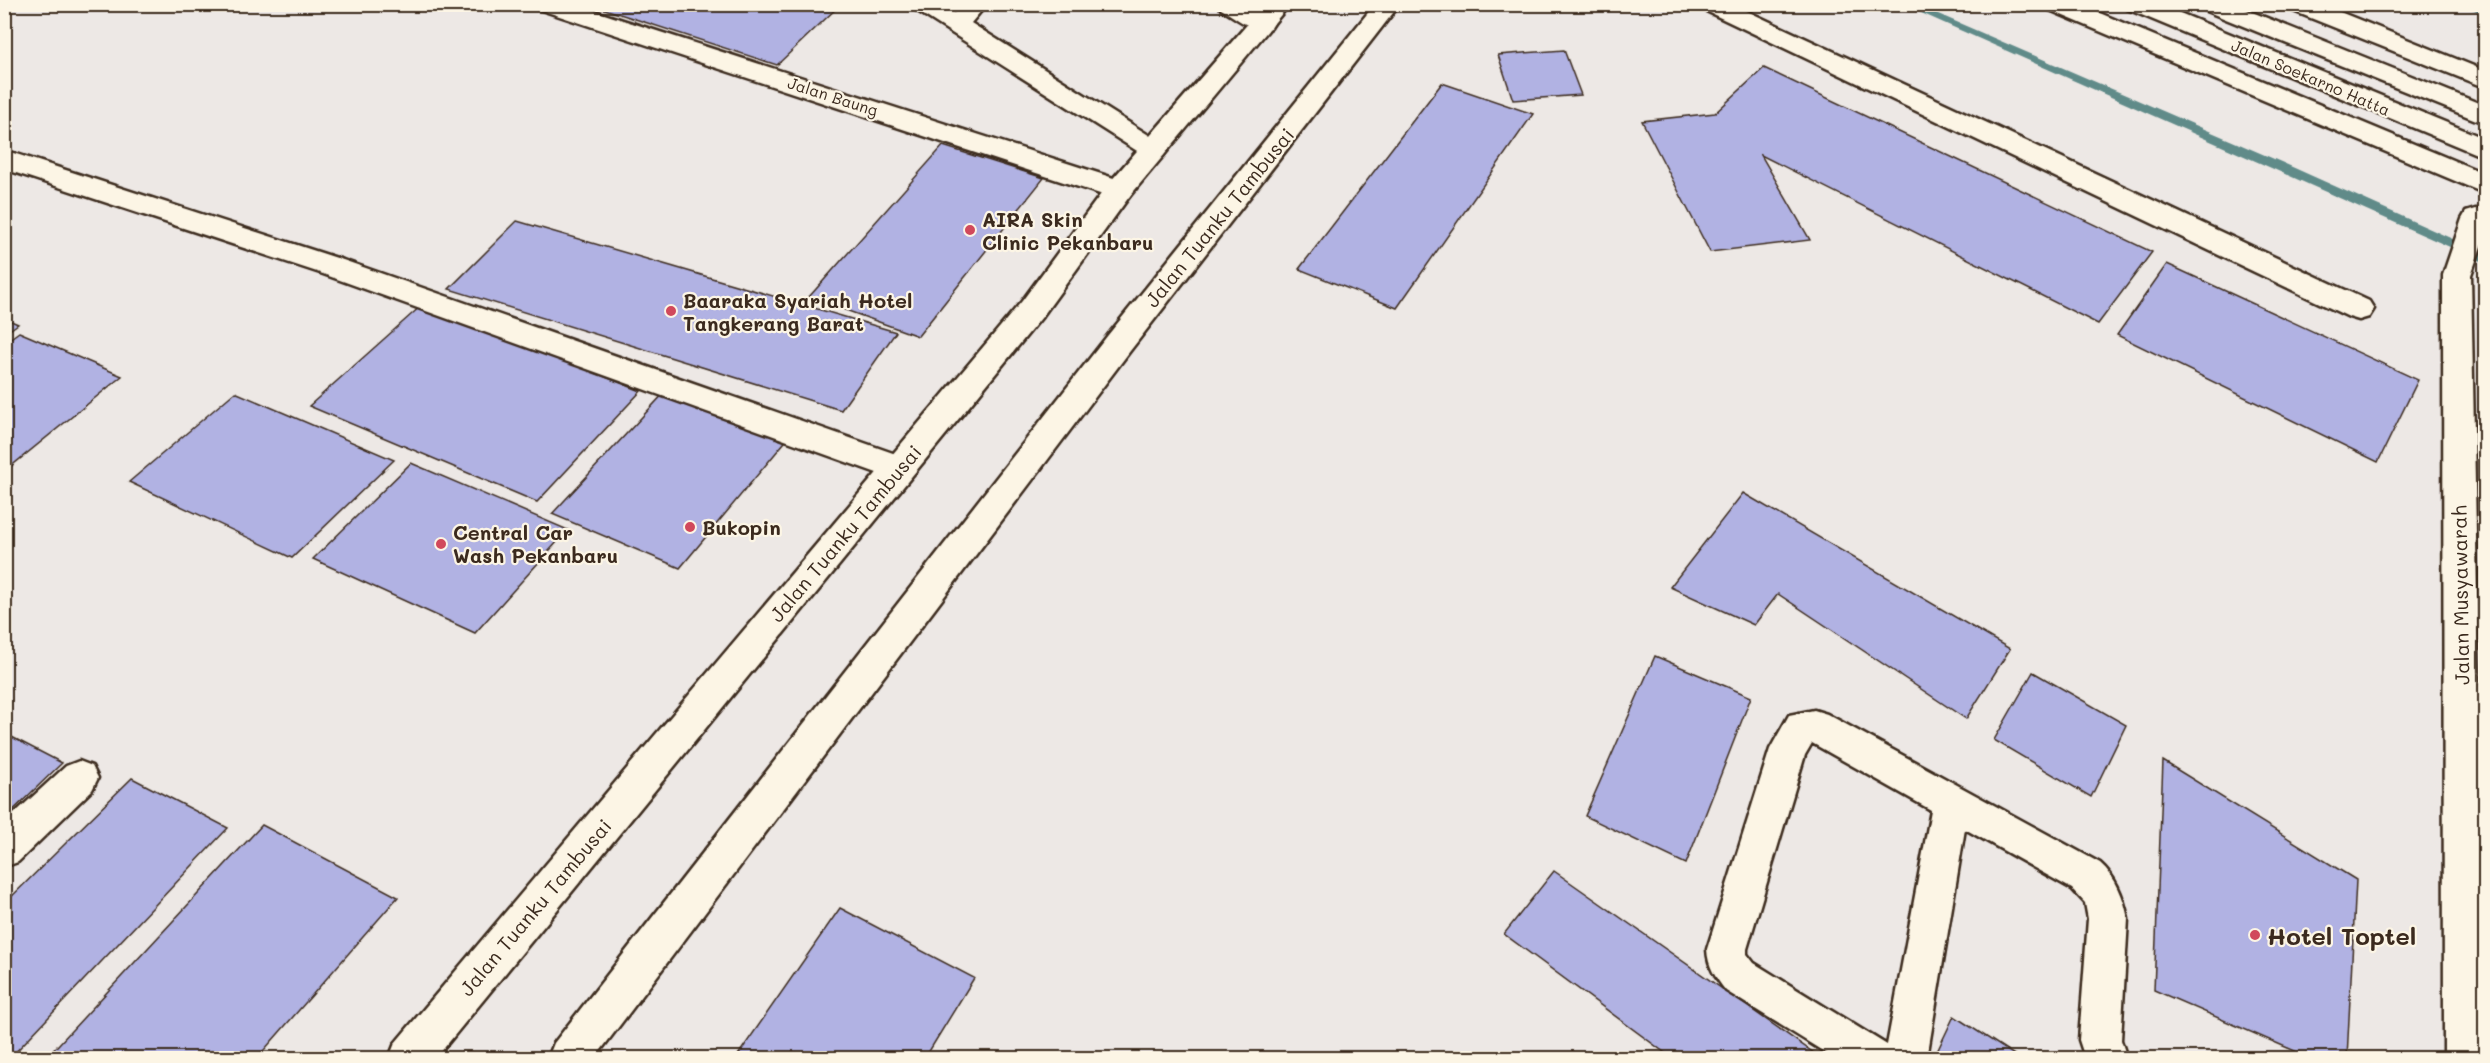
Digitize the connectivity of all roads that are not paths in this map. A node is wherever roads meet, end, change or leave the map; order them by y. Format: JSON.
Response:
{"nodes":[{"id":1,"x":547,"y":4,"type":"edge"},
{"id":2,"x":923,"y":4,"type":"edge"},
{"id":3,"x":975,"y":4,"type":"edge"},
{"id":4,"x":1230,"y":4,"type":"edge"},
{"id":5,"x":1388,"y":4,"type":"edge"},
{"id":6,"x":1711,"y":4,"type":"edge"},
{"id":7,"x":2056,"y":4,"type":"edge"},
{"id":8,"x":2136,"y":4,"type":"edge"},
{"id":9,"x":2210,"y":4,"type":"edge"},
{"id":10,"x":2297,"y":4,"type":"edge"},
{"id":11,"x":1270,"y":14,"type":"edge"},
{"id":12,"x":956,"y":25,"type":"junction"},
{"id":13,"x":2486,"y":80,"type":"edge"},
{"id":14,"x":2486,"y":116,"type":"edge"},
{"id":15,"x":2486,"y":149,"type":"edge"},
{"id":16,"x":1154,"y":150,"type":"junction"},
{"id":17,"x":4,"y":159,"type":"edge"},
{"id":18,"x":2486,"y":185,"type":"edge"},
{"id":19,"x":1119,"y":190,"type":"junction"},
{"id":20,"x":2478,"y":232,"type":"edge"},
{"id":21,"x":2359,"y":309,"type":"dead end"},
{"id":22,"x":899,"y":468,"type":"junction"},
{"id":23,"x":79,"y":778,"type":"dead end"},
{"id":24,"x":1951,"y":802,"type":"junction"},
{"id":25,"x":4,"y":849,"type":"edge"},
{"id":26,"x":410,"y":1059,"type":"edge"},
{"id":27,"x":569,"y":1059,"type":"edge"},
{"id":28,"x":1872,"y":1059,"type":"edge"},
{"id":29,"x":1906,"y":1059,"type":"edge"},
{"id":30,"x":2106,"y":1059,"type":"edge"},
{"id":31,"x":2464,"y":1059,"type":"edge"}],
"edges":[{"from":1,"to":19,"type":"main road","name":"Jalan Baung"},
{"from":2,"to":12,"type":"main road"},
{"from":3,"to":12,"type":"main road"},
{"from":4,"to":11,"type":"main road"},
{"from":5,"to":27,"type":"main road","name":"Jalan Tuanku Tambusai"},
{"from":6,"to":21,"type":"main road"},
{"from":7,"to":18,"type":"main road"},
{"from":8,"to":15,"type":"main road","name":"Jalan Soekarno Hatta"},
{"from":9,"to":14,"type":"main road","name":"Jalan Soekarno Hatta"},
{"from":10,"to":13,"type":"main road"},
{"from":11,"to":16,"type":"main road","name":"Jalan Tuanku Tambusai"},
{"from":12,"to":16,"type":"main road"},
{"from":16,"to":19,"type":"main road","name":"Jalan Tuanku Tambusai"},
{"from":17,"to":22,"type":"main road"},
{"from":19,"to":22,"type":"main road","name":"Jalan Tuanku Tambusai"},
{"from":20,"to":31,"type":"main road","name":"Jalan Musyawarah"},
{"from":22,"to":26,"type":"main road","name":"Jalan Tuanku Tambusai"},
{"from":23,"to":25,"type":"main road"},
{"from":24,"to":28,"type":"main road"},
{"from":24,"to":29,"type":"main road"},
{"from":24,"to":30,"type":"main road"}]}
